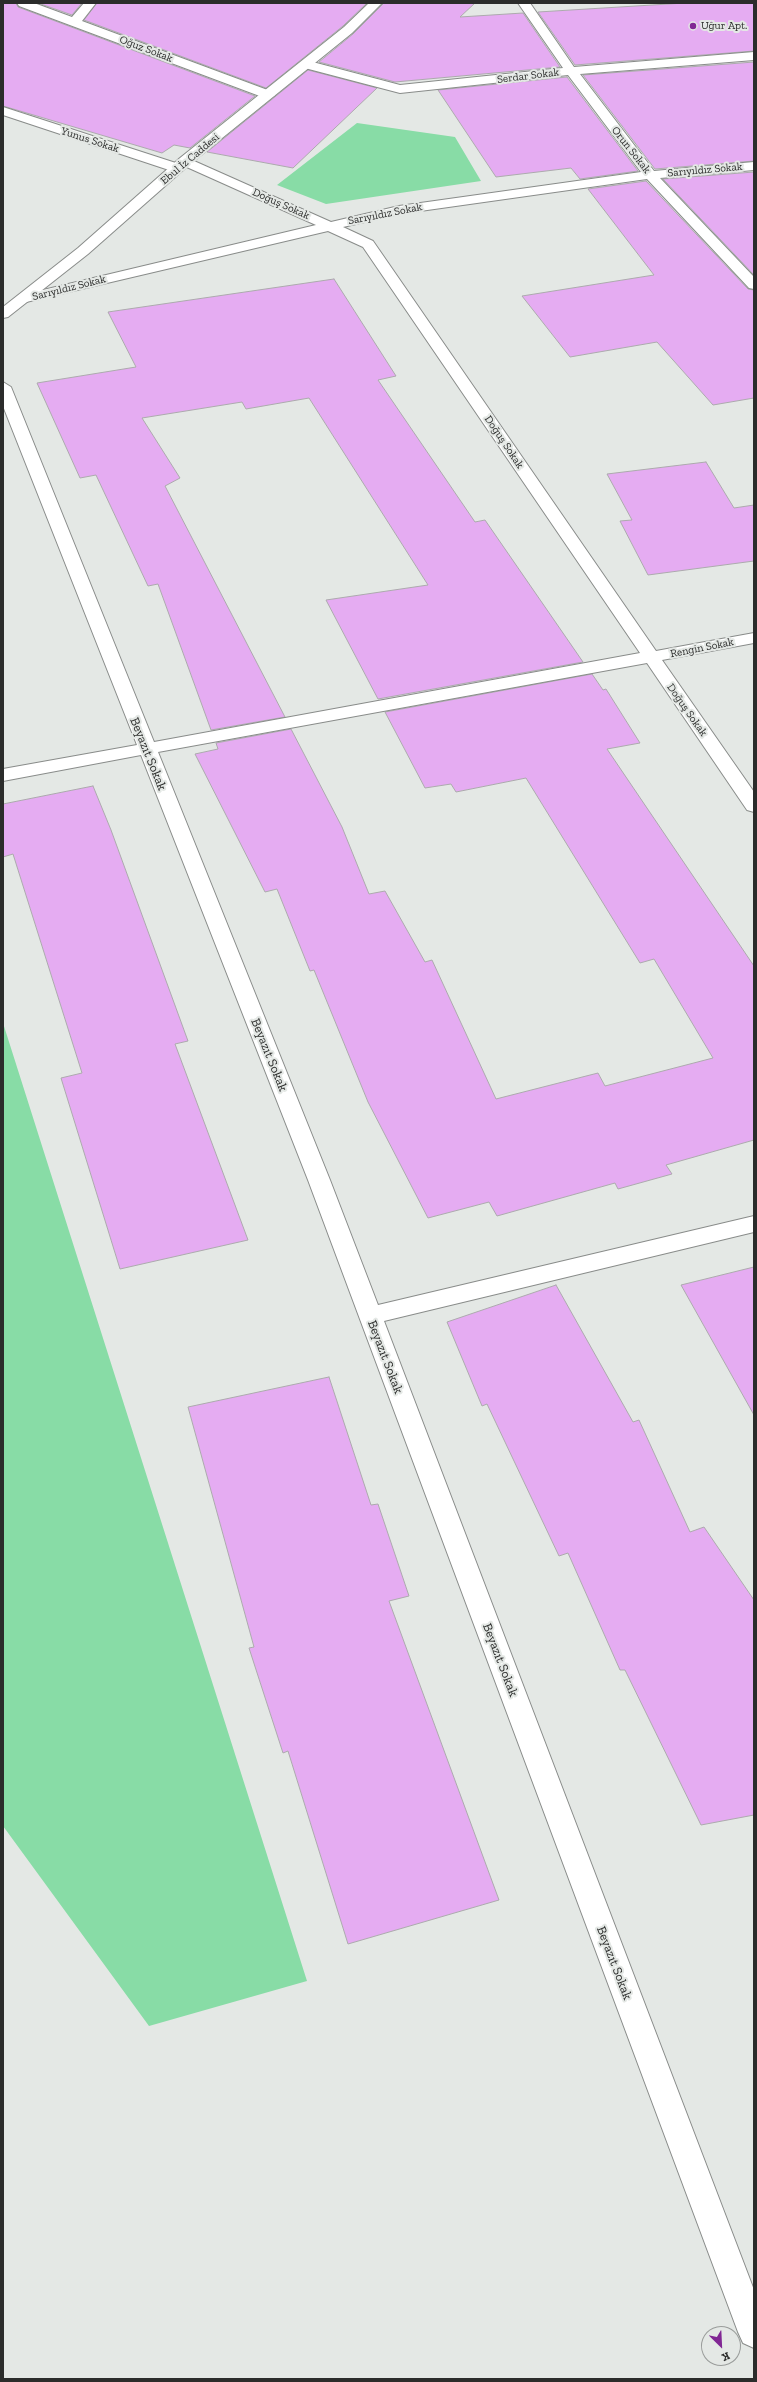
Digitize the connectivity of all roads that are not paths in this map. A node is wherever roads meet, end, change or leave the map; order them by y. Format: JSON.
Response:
{"nodes":[{"id":1,"x":23,"y":3,"type":"edge"},
{"id":2,"x":90,"y":3,"type":"edge"},
{"id":3,"x":376,"y":3,"type":"edge"},
{"id":4,"x":524,"y":3,"type":"edge"},
{"id":5,"x":75,"y":21,"type":"junction"},
{"id":6,"x":754,"y":56,"type":"edge"},
{"id":7,"x":305,"y":64,"type":"junction"},
{"id":8,"x":571,"y":71,"type":"junction"},
{"id":9,"x":268,"y":95,"type":"junction"},
{"id":10,"x":3,"y":111,"type":"edge"},
{"id":11,"x":181,"y":164,"type":"junction"},
{"id":12,"x":754,"y":166,"type":"edge"},
{"id":13,"x":650,"y":175,"type":"junction"},
{"id":14,"x":329,"y":226,"type":"junction"},
{"id":15,"x":754,"y":285,"type":"edge"},
{"id":16,"x":22,"y":300,"type":"junction"},
{"id":17,"x":3,"y":314,"type":"edge"},
{"id":18,"x":3,"y":387,"type":"edge"},
{"id":19,"x":754,"y":638,"type":"edge"},
{"id":20,"x":650,"y":657,"type":"junction"},
{"id":21,"x":146,"y":749,"type":"junction"},
{"id":22,"x":3,"y":775,"type":"edge"},
{"id":23,"x":754,"y":806,"type":"edge"},
{"id":24,"x":754,"y":1224,"type":"edge"},
{"id":25,"x":370,"y":1316,"type":"junction"},
{"id":26,"x":753,"y":2326,"type":"edge"}],
"edges":[{"from":1,"to":5,"type":"street","name":"Oğuz Sokak"},
{"from":2,"to":5,"type":"street"},
{"from":3,"to":7,"type":"street","name":"Ebul İz Caddesi"},
{"from":4,"to":8,"type":"street","name":"Orun Sokak"},
{"from":5,"to":9,"type":"street","name":"Oğuz Sokak"},
{"from":6,"to":8,"type":"street","name":"Serdar Sokak"},
{"from":7,"to":8,"type":"street","name":"Serdar Sokak"},
{"from":7,"to":9,"type":"street","name":"Ebul İz Caddesi"},
{"from":8,"to":13,"type":"street","name":"Orun Sokak"},
{"from":9,"to":11,"type":"street","name":"Ebul İz Caddesi"},
{"from":10,"to":11,"type":"street","name":"Yunus Sokak"},
{"from":11,"to":14,"type":"street","name":"Doğuş Sokak"},
{"from":11,"to":16,"type":"street","name":"Ebul İz Caddesi"},
{"from":12,"to":13,"type":"street","name":"Sarıyıldız Sokak"},
{"from":13,"to":14,"type":"street","name":"Sarıyıldız Sokak"},
{"from":13,"to":15,"type":"street","name":"Orun Sokak"},
{"from":14,"to":16,"type":"street","name":"Sarıyıldız Sokak"},
{"from":14,"to":20,"type":"street","name":"Doğuş Sokak"},
{"from":16,"to":17,"type":"street","name":"Ebul İz Caddesi"},
{"from":18,"to":21,"type":"street","name":"Beyazıt Sokak"},
{"from":19,"to":20,"type":"street","name":"Rengin Sokak"},
{"from":20,"to":21,"type":"street","name":"Rengin Sokak"},
{"from":20,"to":23,"type":"street","name":"Doğuş Sokak"},
{"from":21,"to":22,"type":"street","name":"Rengin Sokak"},
{"from":21,"to":25,"type":"street","name":"Beyazıt Sokak"},
{"from":24,"to":25,"type":"street"},
{"from":25,"to":26,"type":"street","name":"Beyazıt Sokak"}]}
